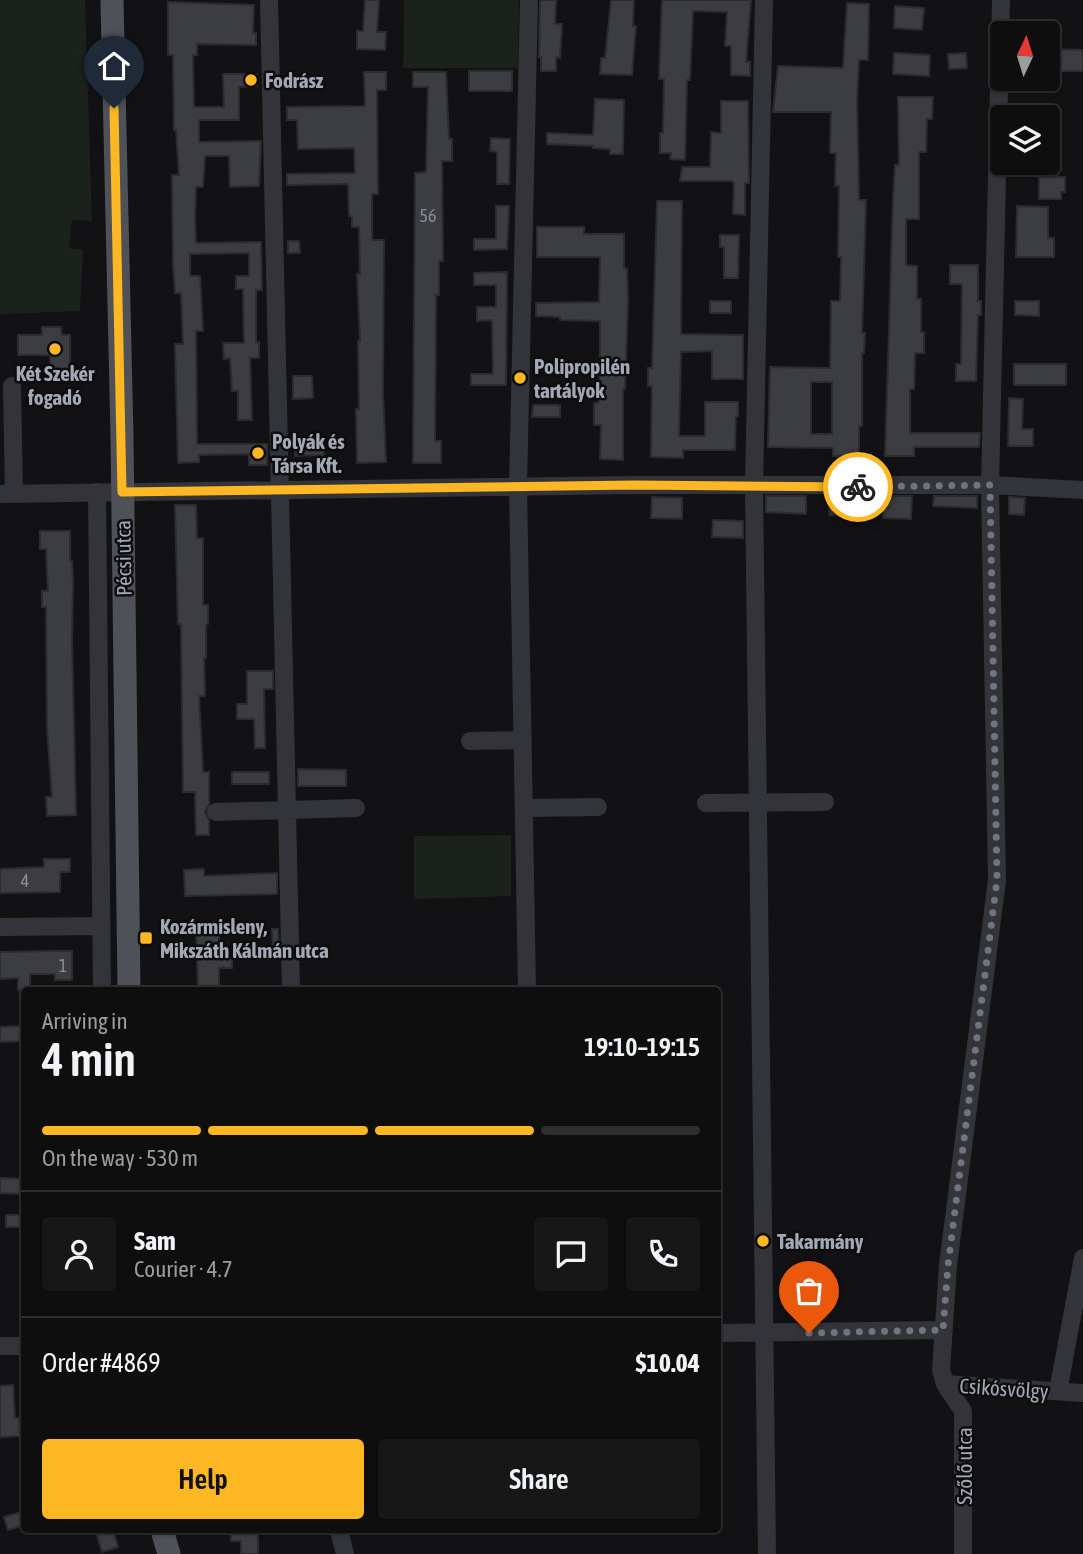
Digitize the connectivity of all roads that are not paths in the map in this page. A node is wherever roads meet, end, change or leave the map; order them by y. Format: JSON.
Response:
{"nodes":[{"id":1,"x":112,"y":0,"type":"edge"},
{"id":2,"x":269,"y":0,"type":"edge"},
{"id":3,"x":529,"y":0,"type":"edge"},
{"id":4,"x":764,"y":0,"type":"edge"},
{"id":5,"x":1001,"y":0,"type":"edge"},
{"id":6,"x":12,"y":386,"type":"dead end"},
{"id":7,"x":990,"y":485,"type":"junction"},
{"id":8,"x":518,"y":486,"type":"junction"},
{"id":9,"x":754,"y":486,"type":"junction"},
{"id":10,"x":281,"y":489,"type":"junction"},
{"id":11,"x":1083,"y":490,"type":"edge"},
{"id":12,"x":97,"y":492,"type":"junction"},
{"id":13,"x":122,"y":492,"type":"junction"},
{"id":14,"x":7,"y":494,"type":"edge"},
{"id":15,"x":523,"y":740,"type":"junction"},
{"id":16,"x":470,"y":741,"type":"dead end"},
{"id":17,"x":758,"y":802,"type":"junction"},
{"id":18,"x":825,"y":802,"type":"dead end"},
{"id":19,"x":706,"y":803,"type":"dead end"},
{"id":20,"x":598,"y":807,"type":"dead end"},
{"id":21,"x":356,"y":808,"type":"dead end"},
{"id":22,"x":524,"y":808,"type":"junction"},
{"id":23,"x":288,"y":810,"type":"junction"},
{"id":24,"x":216,"y":812,"type":"dead end"},
{"id":25,"x":101,"y":926,"type":"junction"},
{"id":26,"x":0,"y":928,"type":"edge"},
{"id":27,"x":102,"y":987,"type":"edge"},
{"id":28,"x":129,"y":987,"type":"edge"},
{"id":29,"x":291,"y":987,"type":"edge"},
{"id":30,"x":527,"y":987,"type":"edge"},
{"id":31,"x":1083,"y":1258,"type":"edge"},
{"id":32,"x":943,"y":1330,"type":"junction"},
{"id":33,"x":765,"y":1332,"type":"junction"},
{"id":34,"x":721,"y":1333,"type":"edge"},
{"id":35,"x":0,"y":1346,"type":"edge"},
{"id":36,"x":21,"y":1346,"type":"edge"},
{"id":37,"x":944,"y":1384,"type":"junction"},
{"id":38,"x":1058,"y":1391,"type":"junction"},
{"id":39,"x":1083,"y":1393,"type":"edge"},
{"id":40,"x":163,"y":1533,"type":"edge"},
{"id":41,"x":340,"y":1533,"type":"edge"},
{"id":42,"x":169,"y":1554,"type":"edge"},
{"id":43,"x":345,"y":1554,"type":"edge"},
{"id":44,"x":767,"y":1554,"type":"edge"},
{"id":45,"x":963,"y":1554,"type":"edge"}],
"edges":[{"from":1,"to":13,"type":"main road","name":"Pécsi utca"},
{"from":2,"to":10,"type":"street"},
{"from":3,"to":8,"type":"street"},
{"from":4,"to":9,"type":"street"},
{"from":5,"to":7,"type":"street","name":"Csikósvölgy"},
{"from":6,"to":14,"type":"street"},
{"from":7,"to":9,"type":"street"},
{"from":7,"to":11,"type":"street"},
{"from":7,"to":32,"type":"street","name":"Csikósvölgy"},
{"from":8,"to":9,"type":"street"},
{"from":8,"to":10,"type":"street"},
{"from":8,"to":15,"type":"street"},
{"from":9,"to":17,"type":"street"},
{"from":10,"to":13,"type":"street"},
{"from":10,"to":23,"type":"street"},
{"from":12,"to":13,"type":"street"},
{"from":12,"to":14,"type":"street"},
{"from":12,"to":25,"type":"street"},
{"from":13,"to":28,"type":"main road","name":"Pécsi utca"},
{"from":15,"to":16,"type":"street"},
{"from":15,"to":22,"type":"street"},
{"from":17,"to":18,"type":"street"},
{"from":17,"to":19,"type":"street"},
{"from":17,"to":33,"type":"street"},
{"from":20,"to":22,"type":"street"},
{"from":21,"to":23,"type":"street"},
{"from":22,"to":30,"type":"street"},
{"from":23,"to":24,"type":"street"},
{"from":23,"to":29,"type":"street"},
{"from":25,"to":26,"type":"street"},
{"from":25,"to":27,"type":"street"},
{"from":31,"to":38,"type":"street"},
{"from":32,"to":33,"type":"street"},
{"from":32,"to":37,"type":"street","name":"Csikósvölgy"},
{"from":33,"to":34,"type":"street"},
{"from":33,"to":44,"type":"street"},
{"from":35,"to":36,"type":"street"},
{"from":37,"to":38,"type":"street","name":"Csikósvölgy"},
{"from":37,"to":45,"type":"street","name":"Szőlő utca"},
{"from":38,"to":39,"type":"street","name":"Csikósvölgy"},
{"from":40,"to":42,"type":"main road"},
{"from":41,"to":43,"type":"street"}]}
